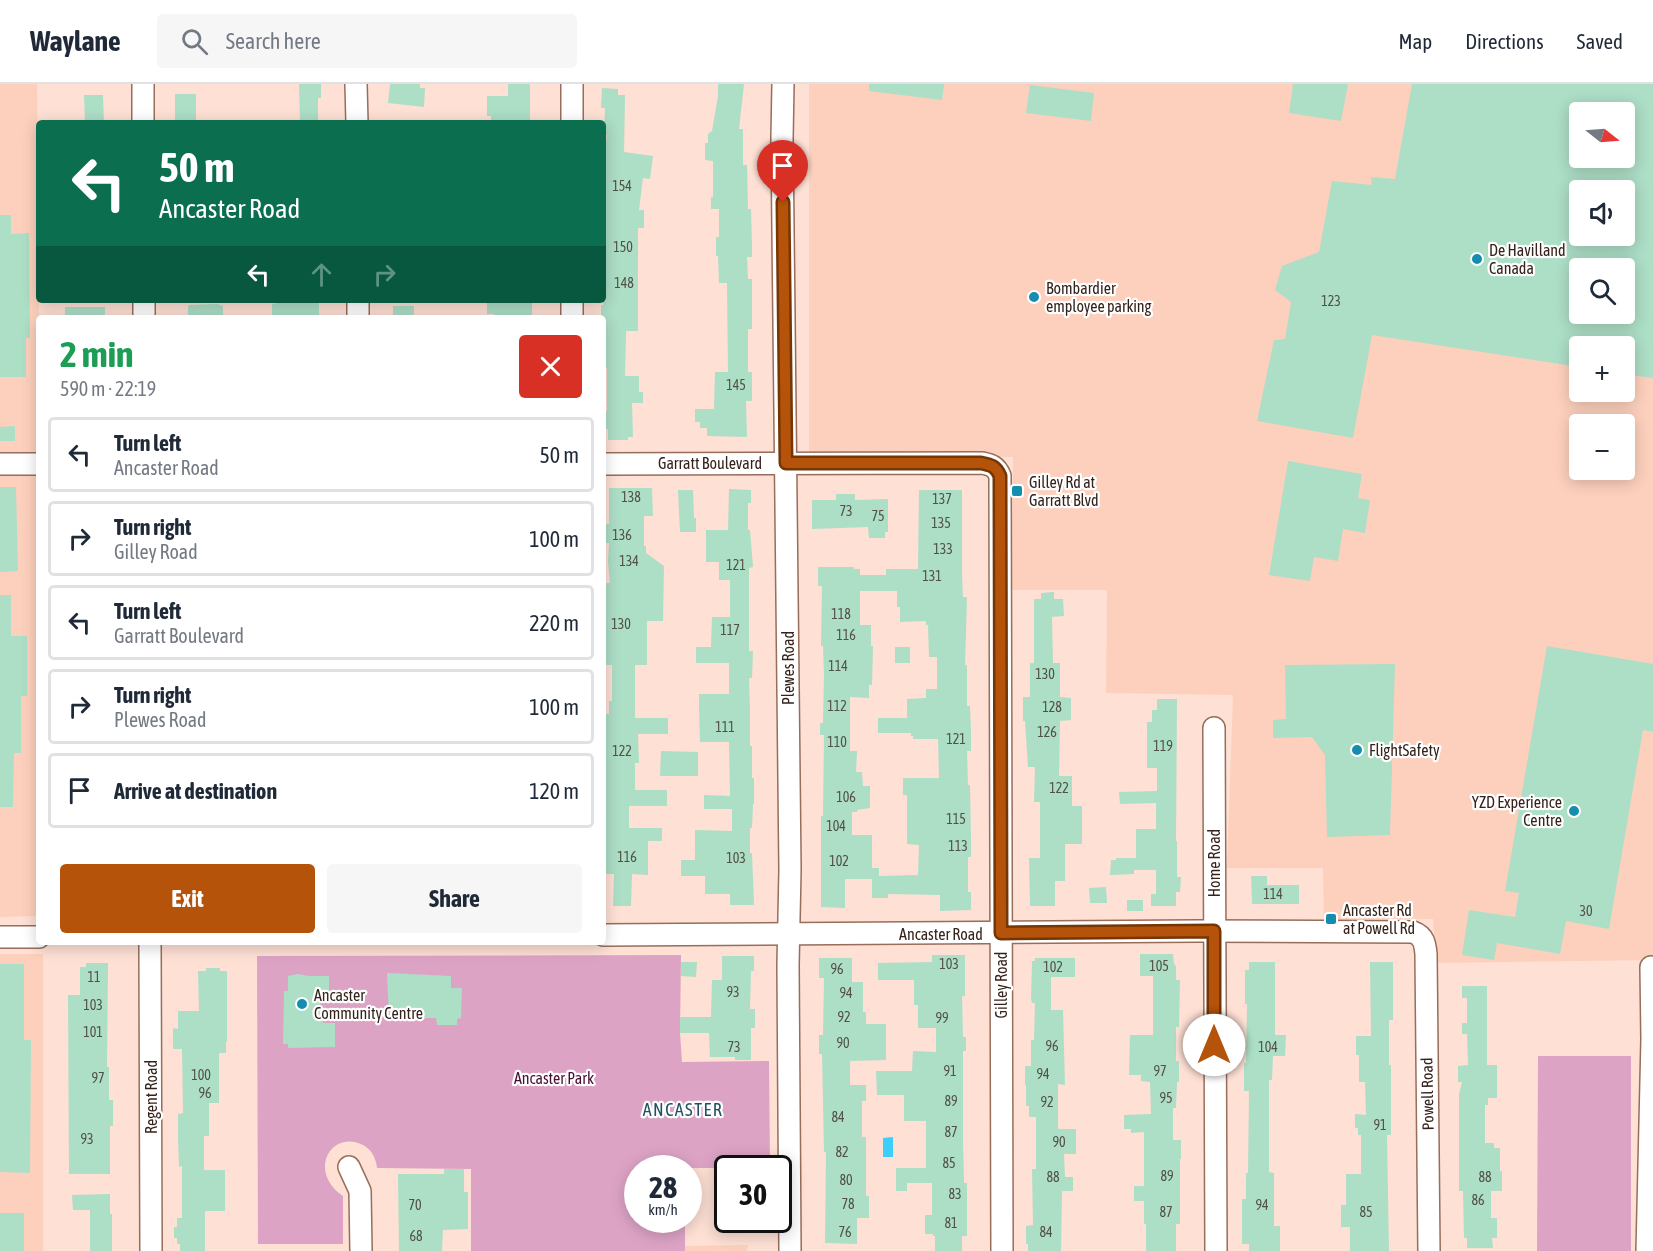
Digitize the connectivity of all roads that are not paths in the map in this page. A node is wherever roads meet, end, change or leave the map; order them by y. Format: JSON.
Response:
{"nodes":[{"id":1,"x":143,"y":84,"type":"edge"},
{"id":2,"x":356,"y":84,"type":"edge"},
{"id":3,"x":572,"y":84,"type":"edge"},
{"id":4,"x":783,"y":84,"type":"edge"},
{"id":5,"x":143,"y":120,"type":"edge"},
{"id":6,"x":357,"y":120,"type":"edge"},
{"id":7,"x":572,"y":120,"type":"edge"},
{"id":8,"x":786,"y":463,"type":"junction"},
{"id":9,"x":0,"y":464,"type":"edge"},
{"id":10,"x":36,"y":464,"type":"edge"},
{"id":11,"x":606,"y":464,"type":"edge"},
{"id":12,"x":996,"y":468,"type":"joint"},
{"id":13,"x":1214,"y":728,"type":"dead end"},
{"id":14,"x":1214,"y":931,"type":"junction"},
{"id":15,"x":1001,"y":933,"type":"junction"},
{"id":16,"x":788,"y":934,"type":"junction"},
{"id":17,"x":606,"y":935,"type":"edge"},
{"id":18,"x":0,"y":937,"type":"edge"},
{"id":19,"x":36,"y":937,"type":"edge"},
{"id":20,"x":1422,"y":938,"type":"joint"},
{"id":21,"x":150,"y":945,"type":"edge"},
{"id":22,"x":1651,"y":967,"type":"dead end"},
{"id":23,"x":349,"y":1167,"type":"dead end"},
{"id":24,"x":151,"y":1251,"type":"edge"},
{"id":25,"x":362,"y":1251,"type":"edge"},
{"id":26,"x":790,"y":1251,"type":"edge"},
{"id":27,"x":1002,"y":1251,"type":"edge"},
{"id":28,"x":1216,"y":1251,"type":"edge"},
{"id":29,"x":1429,"y":1251,"type":"edge"},
{"id":30,"x":1647,"y":1251,"type":"edge"}],
"edges":[{"from":1,"to":5,"type":"street"},
{"from":2,"to":6,"type":"street"},
{"from":3,"to":7,"type":"street"},
{"from":4,"to":8,"type":"street","name":"Plewes Road"},
{"from":8,"to":11,"type":"street","name":"Garratt Boulevard"},
{"from":8,"to":12,"type":"street","name":"Garratt Boulevard"},
{"from":8,"to":16,"type":"street","name":"Plewes Road"},
{"from":9,"to":10,"type":"street"},
{"from":12,"to":15,"type":"street","name":"Gilley Road"},
{"from":13,"to":14,"type":"street","name":"Home Road"},
{"from":14,"to":15,"type":"street","name":"Ancaster Road"},
{"from":14,"to":20,"type":"street","name":"Ancaster Road"},
{"from":14,"to":28,"type":"street","name":"Home Road"},
{"from":15,"to":16,"type":"street","name":"Ancaster Road"},
{"from":15,"to":27,"type":"street","name":"Gilley Road"},
{"from":16,"to":17,"type":"street","name":"Ancaster Road"},
{"from":16,"to":26,"type":"street","name":"Plewes Road"},
{"from":18,"to":19,"type":"street"},
{"from":20,"to":29,"type":"street","name":"Powell Road"},
{"from":21,"to":24,"type":"street","name":"Regent Road"},
{"from":22,"to":30,"type":"street"},
{"from":23,"to":25,"type":"street"}]}
